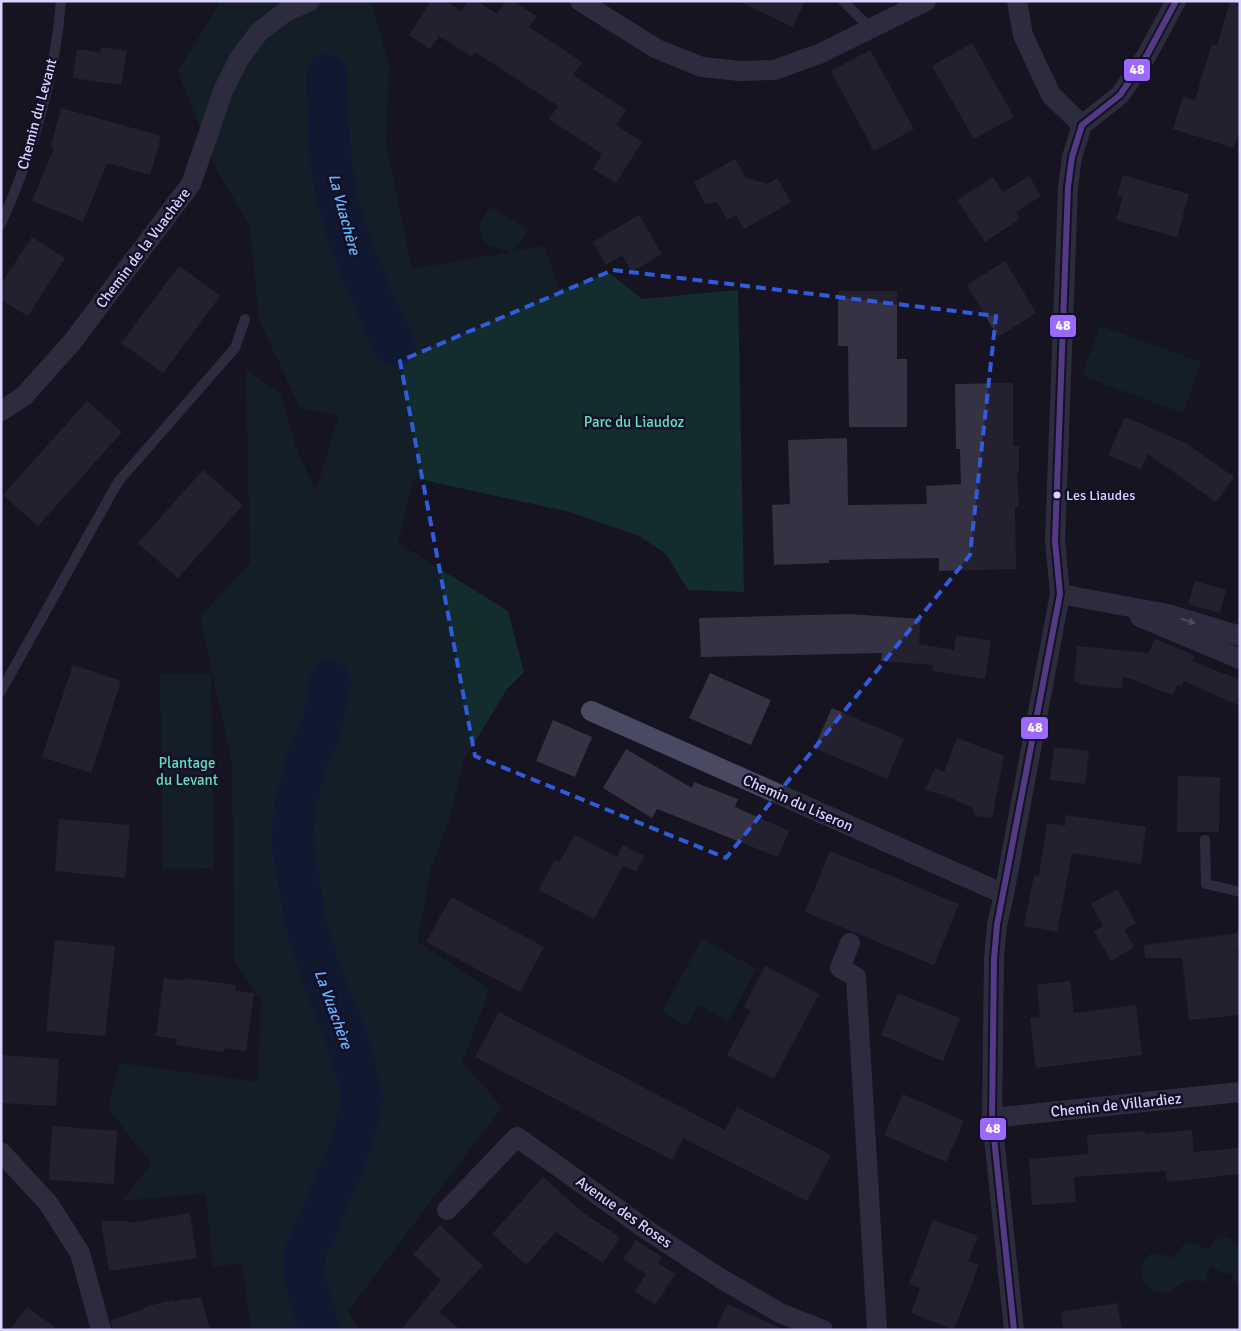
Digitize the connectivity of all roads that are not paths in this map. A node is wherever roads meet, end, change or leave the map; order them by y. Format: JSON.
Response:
{"nodes":[{"id":1,"x":61,"y":1,"type":"edge"},
{"id":2,"x":310,"y":1,"type":"edge"},
{"id":3,"x":580,"y":1,"type":"edge"},
{"id":4,"x":843,"y":1,"type":"edge"},
{"id":5,"x":926,"y":1,"type":"edge"},
{"id":6,"x":1017,"y":1,"type":"edge"},
{"id":7,"x":1176,"y":1,"type":"edge"},
{"id":8,"x":870,"y":29,"type":"junction"},
{"id":9,"x":1082,"y":125,"type":"junction"},
{"id":10,"x":1,"y":224,"type":"edge"},
{"id":11,"x":245,"y":319,"type":"dead end"},
{"id":12,"x":1,"y":411,"type":"edge"},
{"id":13,"x":1060,"y":594,"type":"junction"},
{"id":14,"x":1107,"y":603,"type":"junction"},
{"id":15,"x":1240,"y":636,"type":"edge"},
{"id":16,"x":1240,"y":659,"type":"edge"},
{"id":17,"x":1,"y":691,"type":"edge"},
{"id":18,"x":591,"y":711,"type":"dead end"},
{"id":19,"x":1205,"y":840,"type":"dead end"},
{"id":20,"x":1240,"y":892,"type":"edge"},
{"id":21,"x":1004,"y":894,"type":"junction"},
{"id":22,"x":850,"y":943,"type":"dead end"},
{"id":23,"x":1240,"y":1092,"type":"edge"},
{"id":24,"x":992,"y":1118,"type":"junction"},
{"id":25,"x":1,"y":1152,"type":"edge"},
{"id":26,"x":447,"y":1210,"type":"dead end"},
{"id":27,"x":101,"y":1330,"type":"edge"},
{"id":28,"x":823,"y":1330,"type":"edge"},
{"id":29,"x":877,"y":1330,"type":"edge"},
{"id":30,"x":1014,"y":1330,"type":"edge"}],
"edges":[{"from":1,"to":10,"type":"lane","name":"Chemin du Levant"},
{"from":2,"to":12,"type":"street","name":"Chemin de la Vuachère"},
{"from":3,"to":8,"type":"street"},
{"from":4,"to":8,"type":"lane"},
{"from":5,"to":8,"type":"street"},
{"from":6,"to":9,"type":"street"},
{"from":7,"to":9,"type":"street"},
{"from":9,"to":13,"type":"street"},
{"from":11,"to":17,"type":"lane"},
{"from":13,"to":14,"type":"street"},
{"from":13,"to":21,"type":"street"},
{"from":14,"to":15,"type":"street","one_way":true},
{"from":14,"to":16,"type":"street"},
{"from":18,"to":21,"type":"street","name":"Chemin du Liseron"},
{"from":19,"to":20,"type":"lane"},
{"from":21,"to":24,"type":"street"},
{"from":22,"to":29,"type":"street"},
{"from":23,"to":24,"type":"street","name":"Chemin de Villardiez"},
{"from":24,"to":30,"type":"street"},
{"from":25,"to":27,"type":"street"},
{"from":26,"to":28,"type":"street","name":"Avenue des Roses"}]}
